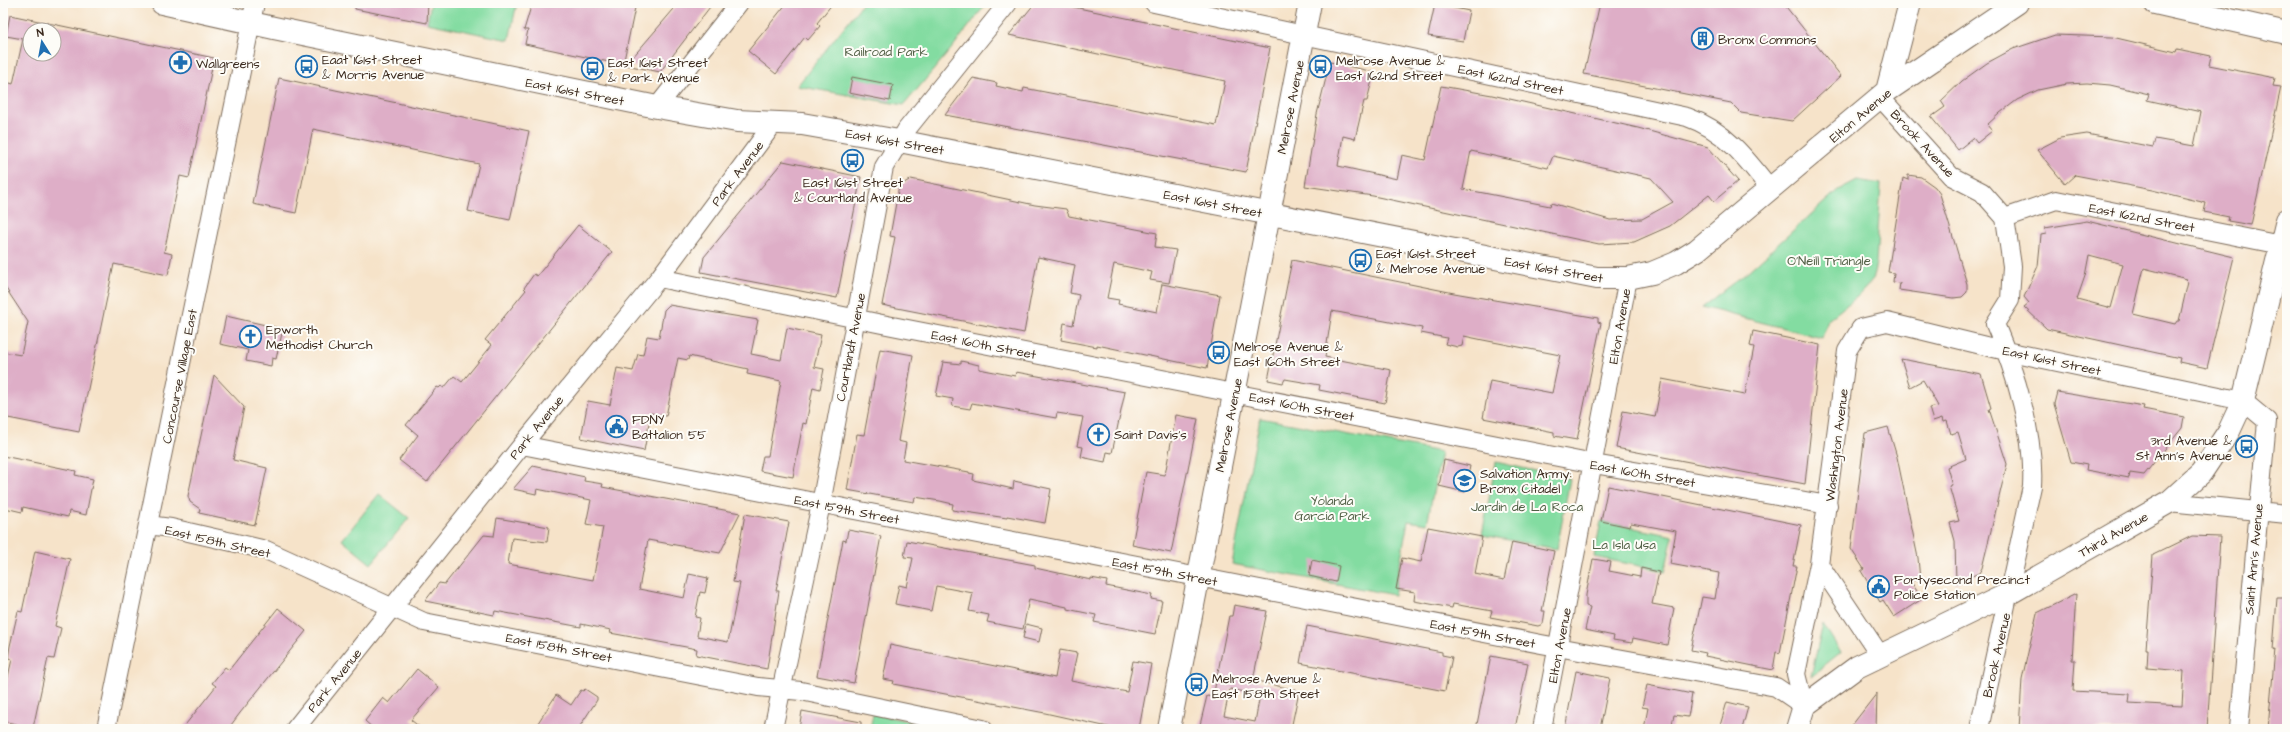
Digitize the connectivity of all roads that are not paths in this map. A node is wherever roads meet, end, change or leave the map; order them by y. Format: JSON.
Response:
{"nodes":[{"id":1,"x":162,"y":3,"type":"edge"},
{"id":2,"x":739,"y":3,"type":"edge"},
{"id":3,"x":1008,"y":3,"type":"edge"},
{"id":4,"x":1154,"y":3,"type":"edge"},
{"id":5,"x":1310,"y":3,"type":"edge"},
{"id":6,"x":1910,"y":3,"type":"edge"},
{"id":7,"x":2017,"y":3,"type":"edge"},
{"id":8,"x":2154,"y":3,"type":"edge"},
{"id":9,"x":253,"y":13,"type":"edge"},
{"id":10,"x":2287,"y":33,"type":"edge"},
{"id":11,"x":1304,"y":36,"type":"junction"},
{"id":12,"x":1884,"y":94,"type":"junction"},
{"id":13,"x":657,"y":107,"type":"junction"},
{"id":14,"x":774,"y":123,"type":"junction"},
{"id":15,"x":899,"y":141,"type":"junction"},
{"id":16,"x":1771,"y":190,"type":"junction"},
{"id":17,"x":1268,"y":214,"type":"junction"},
{"id":18,"x":2004,"y":218,"type":"junction"},
{"id":19,"x":2287,"y":220,"type":"edge"},
{"id":20,"x":2281,"y":245,"type":"junction"},
{"id":21,"x":659,"y":278,"type":"junction"},
{"id":22,"x":1628,"y":278,"type":"junction"},
{"id":23,"x":855,"y":319,"type":"junction"},
{"id":24,"x":1861,"y":328,"type":"joint"},
{"id":25,"x":2006,"y":351,"type":"junction"},
{"id":26,"x":1235,"y":393,"type":"junction"},
{"id":27,"x":2243,"y":401,"type":"junction"},
{"id":28,"x":522,"y":445,"type":"junction"},
{"id":29,"x":1594,"y":464,"type":"junction"},
{"id":30,"x":2169,"y":502,"type":"junction"},
{"id":31,"x":821,"y":504,"type":"junction"},
{"id":32,"x":1828,"y":505,"type":"junction"},
{"id":33,"x":2257,"y":510,"type":"junction"},
{"id":34,"x":2287,"y":514,"type":"edge"},
{"id":35,"x":148,"y":525,"type":"junction"},
{"id":36,"x":1819,"y":564,"type":"junction"},
{"id":37,"x":1198,"y":577,"type":"junction"},
{"id":38,"x":2010,"y":592,"type":"junction"},
{"id":39,"x":393,"y":607,"type":"junction"},
{"id":40,"x":1558,"y":647,"type":"junction"},
{"id":41,"x":1880,"y":655,"type":"junction"},
{"id":42,"x":781,"y":689,"type":"junction"},
{"id":43,"x":1804,"y":706,"type":"junction"},
{"id":44,"x":106,"y":729,"type":"edge"},
{"id":45,"x":294,"y":729,"type":"edge"},
{"id":46,"x":773,"y":729,"type":"edge"},
{"id":47,"x":983,"y":729,"type":"edge"},
{"id":48,"x":1169,"y":729,"type":"edge"},
{"id":49,"x":1542,"y":729,"type":"edge"},
{"id":50,"x":1797,"y":729,"type":"edge"},
{"id":51,"x":1979,"y":729,"type":"edge"},
{"id":52,"x":2239,"y":729,"type":"edge"}],
"edges":[{"from":1,"to":9,"type":"main road","name":"East 161st Street"},
{"from":2,"to":13,"type":"street"},
{"from":3,"to":15,"type":"street","name":"Courtlandt Avenue"},
{"from":4,"to":11,"type":"street","name":"East 162nd Street"},
{"from":5,"to":11,"type":"main road","name":"Melrose Avenue"},
{"from":6,"to":12,"type":"main road"},
{"from":7,"to":12,"type":"main road","name":"Elton Avenue"},
{"from":8,"to":10,"type":"main road"},
{"from":9,"to":13,"type":"main road","name":"East 161st Street"},
{"from":9,"to":35,"type":"street","name":"Concourse Village East"},
{"from":11,"to":16,"type":"street","name":"East 162nd Street"},
{"from":11,"to":17,"type":"main road","name":"Melrose Avenue"},
{"from":12,"to":16,"type":"main road","name":"Elton Avenue"},
{"from":12,"to":18,"type":"street","name":"Brook Avenue"},
{"from":13,"to":14,"type":"main road","name":"East 161st Street"},
{"from":14,"to":15,"type":"main road","name":"East 161st Street"},
{"from":14,"to":21,"type":"street","name":"Park Avenue"},
{"from":15,"to":17,"type":"main road","name":"East 161st Street"},
{"from":15,"to":23,"type":"street","name":"Courtlandt Avenue"},
{"from":16,"to":22,"type":"main road","name":"Elton Avenue"},
{"from":17,"to":22,"type":"main road","name":"East 161st Street"},
{"from":17,"to":26,"type":"main road","name":"Melrose Avenue"},
{"from":18,"to":20,"type":"street","name":"East 162nd Street"},
{"from":18,"to":25,"type":"street","name":"Brook Avenue"},
{"from":19,"to":20,"type":"main road","name":"Third Avenue"},
{"from":20,"to":27,"type":"main road","name":"Third Avenue"},
{"from":21,"to":23,"type":"street","name":"East 160th Street"},
{"from":21,"to":28,"type":"street","name":"Park Avenue"},
{"from":22,"to":29,"type":"street","name":"Elton Avenue"},
{"from":23,"to":26,"type":"street","name":"East 160th Street"},
{"from":23,"to":31,"type":"street","name":"Courtlandt Avenue"},
{"from":24,"to":25,"type":"street","name":"East 161st Street"},
{"from":24,"to":32,"type":"street","name":"Washington Avenue"},
{"from":25,"to":27,"type":"street","name":"East 161st Street"},
{"from":25,"to":38,"type":"street","name":"Brook Avenue"},
{"from":26,"to":29,"type":"street","name":"East 160th Street"},
{"from":26,"to":37,"type":"main road","name":"Melrose Avenue"},
{"from":27,"to":30,"type":"main road","name":"Third Avenue"},
{"from":27,"to":33,"type":"street","name":"Saint Ann's Avenue"},
{"from":28,"to":31,"type":"street","name":"East 159th Street"},
{"from":28,"to":39,"type":"street","name":"Park Avenue"},
{"from":29,"to":32,"type":"street","name":"East 160th Street"},
{"from":29,"to":40,"type":"street","name":"Elton Avenue"},
{"from":30,"to":33,"type":"street"},
{"from":30,"to":38,"type":"main road","name":"Third Avenue"},
{"from":31,"to":37,"type":"street","name":"East 159th Street"},
{"from":31,"to":42,"type":"street","name":"Courtlandt Avenue"},
{"from":32,"to":36,"type":"street","name":"Washington Avenue"},
{"from":33,"to":34,"type":"street"},
{"from":33,"to":52,"type":"street","name":"Saint Ann's Avenue"},
{"from":35,"to":39,"type":"street","name":"East 158th Street"},
{"from":35,"to":44,"type":"street","name":"Concourse Village East"},
{"from":36,"to":41,"type":"street"},
{"from":36,"to":43,"type":"street","name":"Washington Avenue"},
{"from":37,"to":40,"type":"street","name":"East 159th Street"},
{"from":37,"to":48,"type":"main road","name":"Melrose Avenue"},
{"from":38,"to":41,"type":"main road","name":"Third Avenue"},
{"from":38,"to":51,"type":"street","name":"Brook Avenue"},
{"from":39,"to":42,"type":"street","name":"East 158th Street"},
{"from":39,"to":45,"type":"street","name":"Park Avenue"},
{"from":40,"to":43,"type":"street","name":"East 159th Street"},
{"from":40,"to":49,"type":"street","name":"Elton Avenue"},
{"from":41,"to":43,"type":"main road","name":"Third Avenue"},
{"from":42,"to":46,"type":"street","name":"Courtlandt Avenue"},
{"from":42,"to":47,"type":"street","name":"East 158th Street"},
{"from":43,"to":50,"type":"main road"}]}
